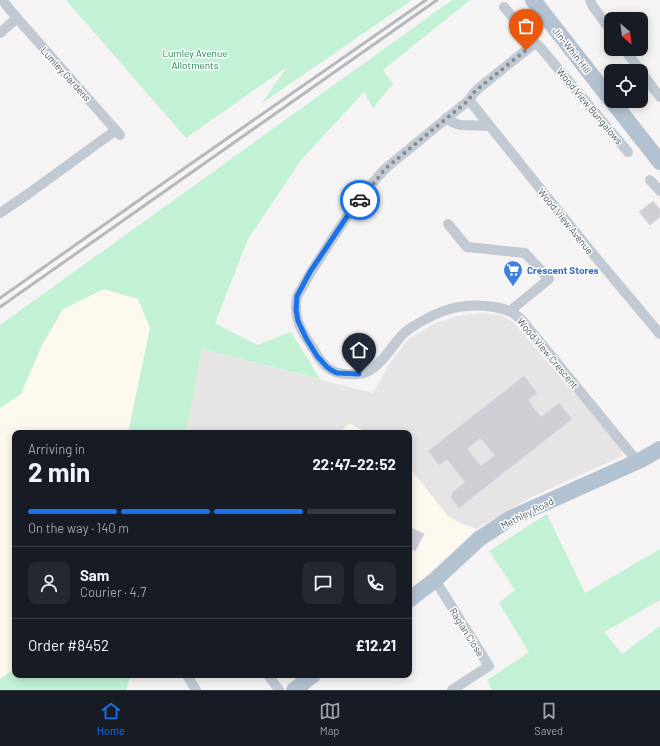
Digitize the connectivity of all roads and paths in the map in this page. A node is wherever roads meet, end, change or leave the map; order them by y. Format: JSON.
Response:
{"nodes":[{"id":1,"x":2,"y":0,"type":"edge"},
{"id":2,"x":533,"y":0,"type":"edge"},
{"id":3,"x":590,"y":0,"type":"edge"},
{"id":4,"x":504,"y":7,"type":"dead end"},
{"id":5,"x":17,"y":18,"type":"junction"},
{"id":6,"x":604,"y":21,"type":"edge"},
{"id":7,"x":0,"y":33,"type":"edge"},
{"id":8,"x":535,"y":43,"type":"junction"},
{"id":9,"x":629,"y":56,"type":"edge"},
{"id":10,"x":636,"y":64,"type":"edge"},
{"id":11,"x":648,"y":81,"type":"edge"},
{"id":12,"x":604,"y":90,"type":"edge"},
{"id":13,"x":660,"y":97,"type":"edge"},
{"id":14,"x":469,"y":100,"type":"junction"},
{"id":15,"x":618,"y":108,"type":"edge"},
{"id":16,"x":446,"y":118,"type":"junction"},
{"id":17,"x":489,"y":126,"type":"junction"},
{"id":18,"x":628,"y":152,"type":"dead end"},
{"id":19,"x":660,"y":162,"type":"edge"},
{"id":20,"x":650,"y":180,"type":"dead end"},
{"id":21,"x":660,"y":191,"type":"edge"},
{"id":22,"x":0,"y":213,"type":"edge"},
{"id":23,"x":448,"y":224,"type":"dead end"},
{"id":24,"x":510,"y":311,"type":"junction"},
{"id":25,"x":660,"y":334,"type":"edge"},
{"id":26,"x":660,"y":450,"type":"edge"},
{"id":27,"x":637,"y":461,"type":"junction"},
{"id":28,"x":435,"y":580,"type":"junction"},
{"id":29,"x":412,"y":598,"type":"edge"},
{"id":30,"x":189,"y":678,"type":"edge"},
{"id":31,"x":270,"y":678,"type":"edge"},
{"id":32,"x":309,"y":678,"type":"edge"},
{"id":33,"x":196,"y":690,"type":"edge"},
{"id":34,"x":279,"y":690,"type":"edge"},
{"id":35,"x":294,"y":690,"type":"edge"},
{"id":36,"x":452,"y":690,"type":"edge"}],
"edges":[{"from":1,"to":5,"type":"street","name":"Lumley Gardens"},
{"from":2,"to":12,"type":"main road","name":"Jin-Whin Hill"},
{"from":3,"to":6,"type":"street"},
{"from":4,"to":8,"type":"street","name":"Wood View Bungalows"},
{"from":5,"to":7,"type":"street"},
{"from":5,"to":22,"type":"street","name":"Lumley Gardens"},
{"from":8,"to":14,"type":"street"},
{"from":8,"to":18,"type":"street","name":"Wood View Bungalows"},
{"from":9,"to":10,"type":"street"},
{"from":11,"to":13,"type":"street"},
{"from":14,"to":16,"type":"street"},
{"from":14,"to":17,"type":"street","name":"Wood View Avenue"},
{"from":15,"to":19,"type":"main road","name":"Jin-Whin Hill"},
{"from":16,"to":17,"type":"street"},
{"from":16,"to":24,"type":"street","name":"Wood View Crescent"},
{"from":17,"to":25,"type":"street","name":"Wood View Avenue"},
{"from":20,"to":21,"type":"street"},
{"from":23,"to":24,"type":"street"},
{"from":24,"to":27,"type":"street","name":"Wood View Crescent"},
{"from":26,"to":27,"type":"main road","name":"Methley Road"},
{"from":27,"to":28,"type":"main road","name":"Methley Road"},
{"from":28,"to":29,"type":"main road","name":"Methley Road"},
{"from":28,"to":36,"type":"street","name":"Raglan Close"},
{"from":30,"to":33,"type":"street"},
{"from":31,"to":34,"type":"street"},
{"from":32,"to":35,"type":"main road"}]}
